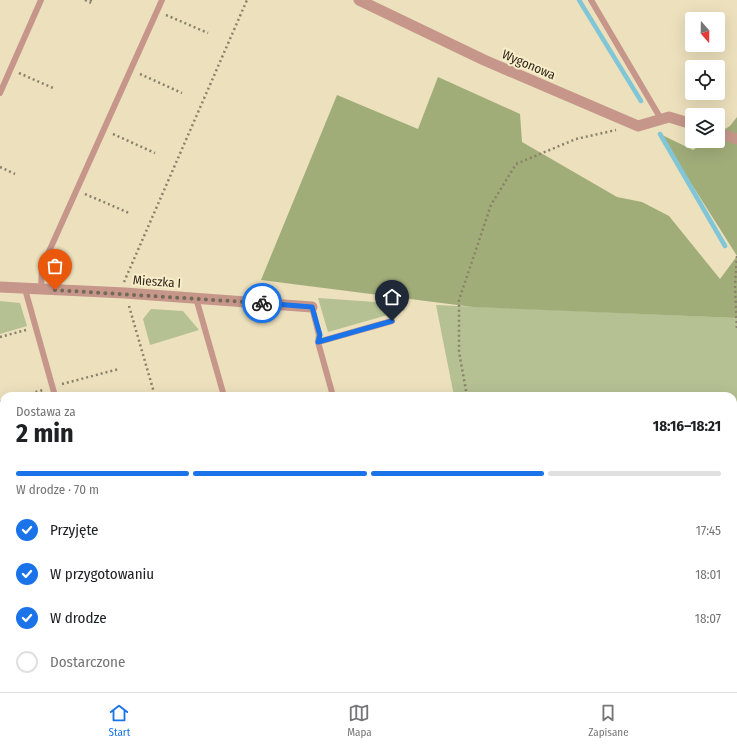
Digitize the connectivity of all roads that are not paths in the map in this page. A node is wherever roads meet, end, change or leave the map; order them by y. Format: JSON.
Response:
{"nodes":[{"id":1,"x":41,"y":0,"type":"edge"},
{"id":2,"x":162,"y":0,"type":"edge"},
{"id":3,"x":359,"y":0,"type":"edge"},
{"id":4,"x":591,"y":0,"type":"edge"},
{"id":5,"x":0,"y":93,"type":"edge"},
{"id":6,"x":661,"y":119,"type":"junction"},
{"id":7,"x":685,"y":122,"type":"edge"},
{"id":8,"x":725,"y":135,"type":"edge"},
{"id":9,"x":737,"y":139,"type":"edge"},
{"id":10,"x":0,"y":287,"type":"edge"},
{"id":11,"x":25,"y":288,"type":"junction"},
{"id":12,"x":41,"y":289,"type":"junction"},
{"id":13,"x":196,"y":298,"type":"junction"},
{"id":14,"x":312,"y":307,"type":"joint"},
{"id":15,"x":392,"y":321,"type":"dead end"},
{"id":16,"x":318,"y":342,"type":"junction"},
{"id":17,"x":54,"y":392,"type":"edge"},
{"id":18,"x":223,"y":392,"type":"edge"},
{"id":19,"x":332,"y":392,"type":"edge"}],
"edges":[{"from":1,"to":5,"type":"lane"},
{"from":2,"to":12,"type":"lane"},
{"from":3,"to":6,"type":"street","name":"Wygonowa"},
{"from":4,"to":6,"type":"lane"},
{"from":6,"to":7,"type":"street"},
{"from":8,"to":9,"type":"street"},
{"from":10,"to":11,"type":"street","name":"Mieszka I"},
{"from":11,"to":12,"type":"street","name":"Mieszka I"},
{"from":11,"to":17,"type":"lane"},
{"from":12,"to":13,"type":"street","name":"Mieszka I"},
{"from":13,"to":14,"type":"street","name":"Mieszka I"},
{"from":13,"to":18,"type":"lane"},
{"from":14,"to":16,"type":"lane"},
{"from":15,"to":16,"type":"lane"},
{"from":16,"to":19,"type":"lane"}]}
